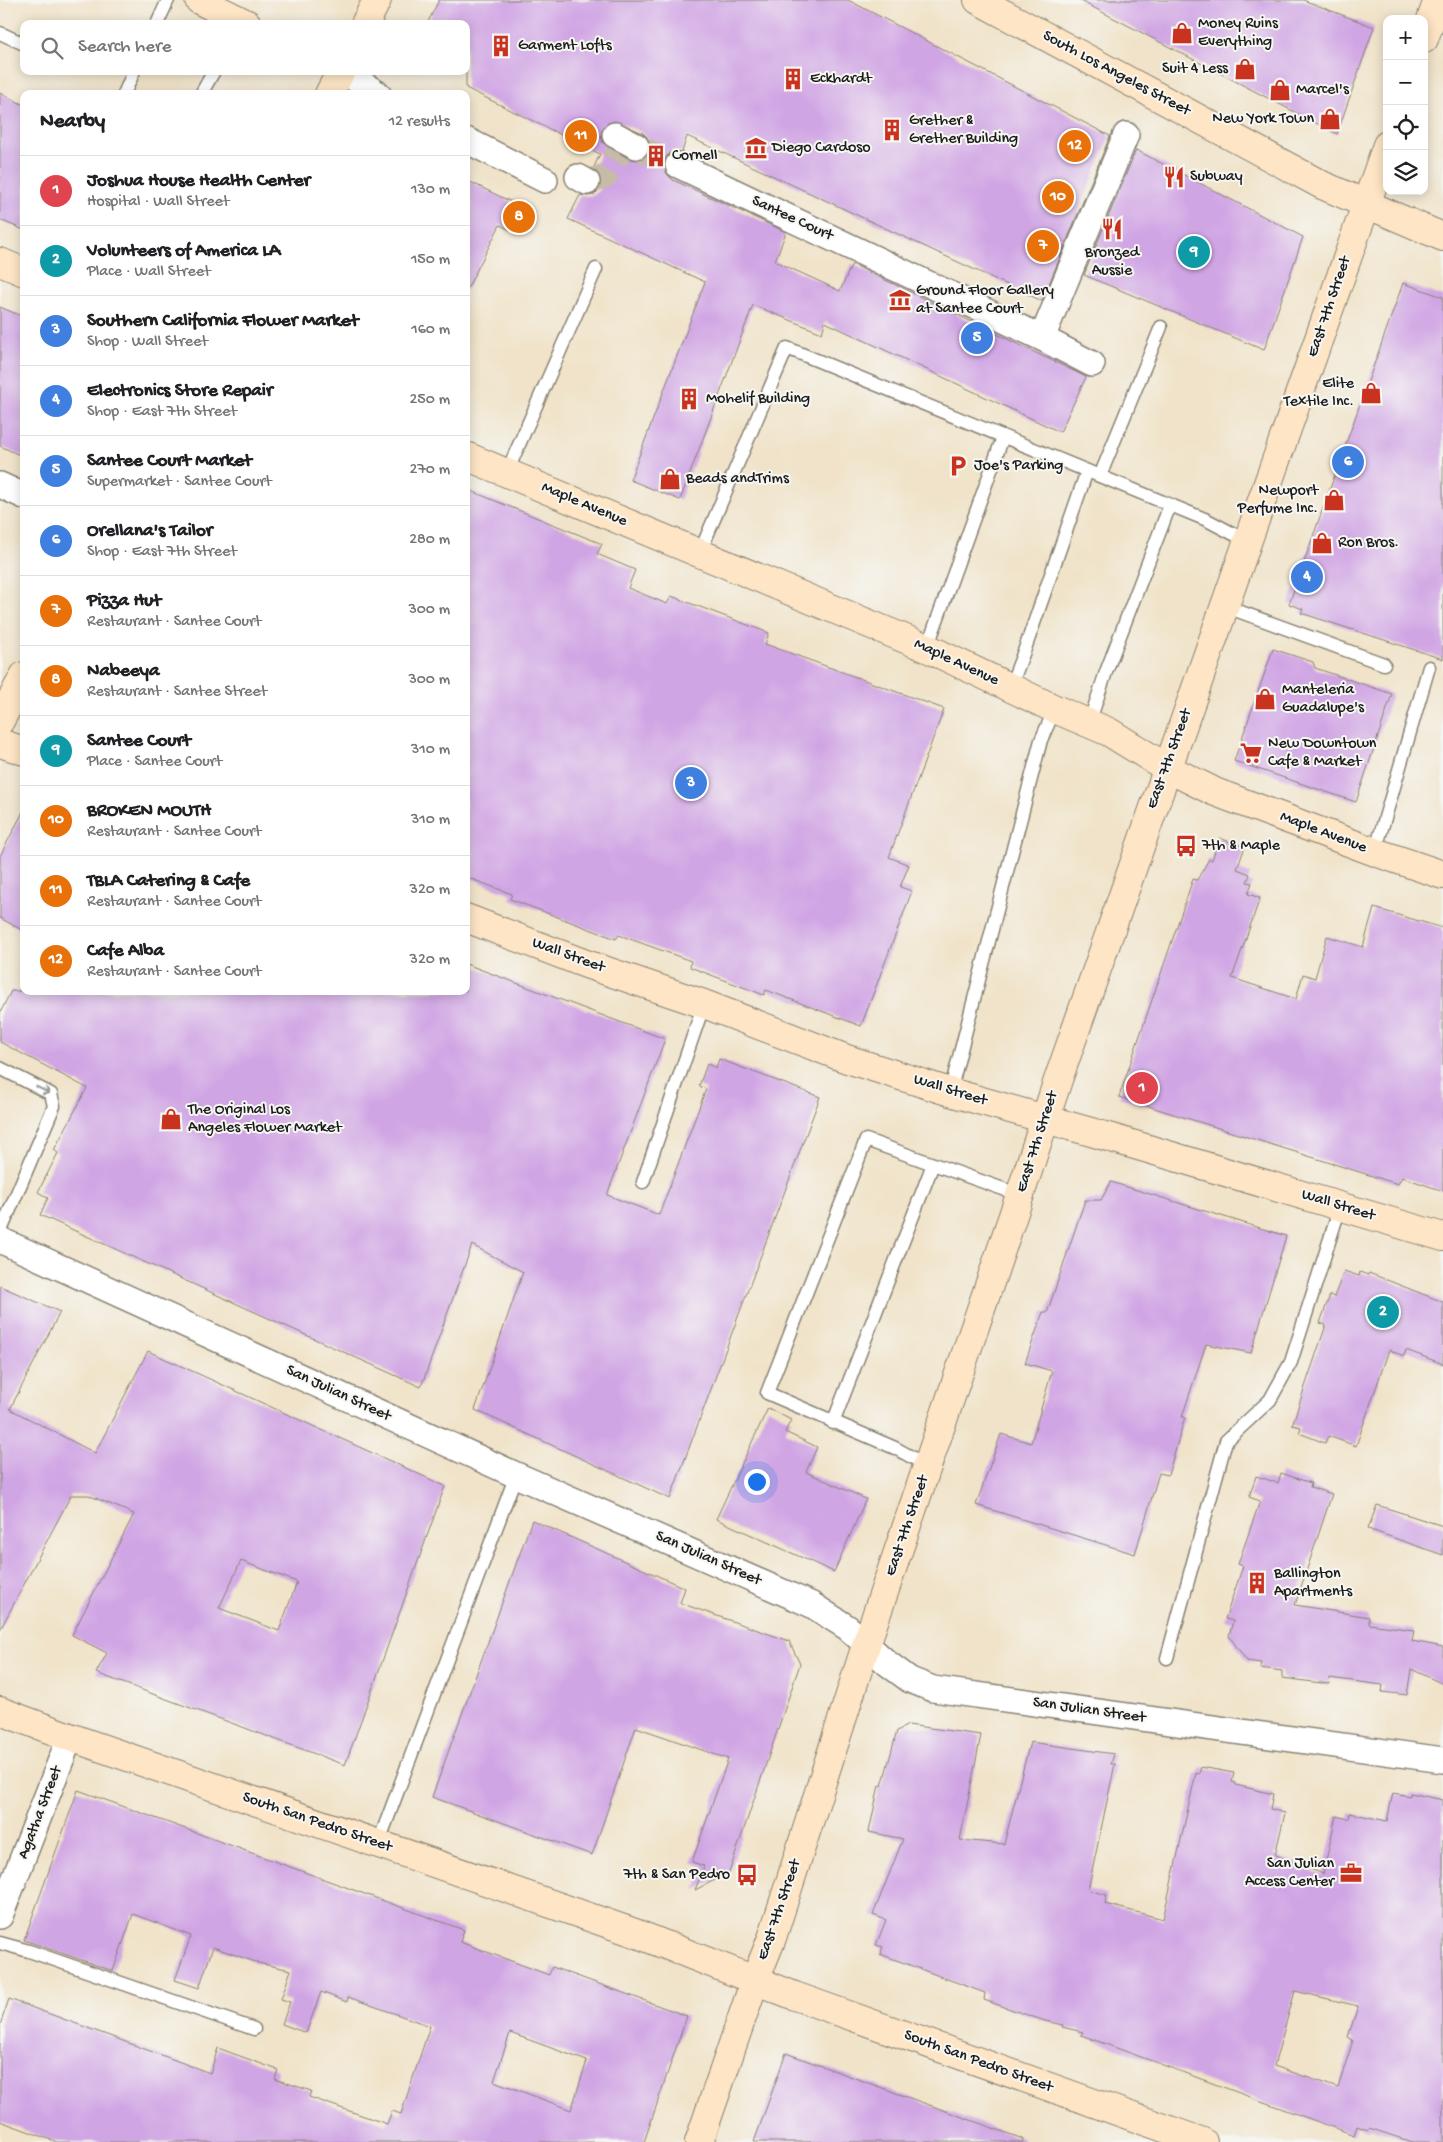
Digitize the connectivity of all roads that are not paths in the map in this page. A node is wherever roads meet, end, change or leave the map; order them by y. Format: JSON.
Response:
{"nodes":[{"id":1,"x":168,"y":0,"type":"edge"},
{"id":2,"x":199,"y":0,"type":"edge"},
{"id":3,"x":377,"y":0,"type":"edge"},
{"id":4,"x":978,"y":0,"type":"edge"},
{"id":5,"x":1438,"y":0,"type":"edge"},
{"id":6,"x":159,"y":20,"type":"edge"},
{"id":7,"x":236,"y":20,"type":"edge"},
{"id":8,"x":367,"y":20,"type":"edge"},
{"id":9,"x":1428,"y":28,"type":"edge"},
{"id":10,"x":0,"y":33,"type":"edge"},
{"id":11,"x":20,"y":42,"type":"edge"},
{"id":12,"x":132,"y":75,"type":"edge"},
{"id":13,"x":212,"y":75,"type":"edge"},
{"id":14,"x":340,"y":75,"type":"edge"},
{"id":15,"x":348,"y":75,"type":"edge"},
{"id":16,"x":126,"y":90,"type":"edge"},
{"id":17,"x":203,"y":90,"type":"edge"},
{"id":18,"x":331,"y":90,"type":"edge"},
{"id":19,"x":372,"y":90,"type":"edge"},
{"id":20,"x":1126,"y":135,"type":"dead end"},
{"id":21,"x":470,"y":142,"type":"edge"},
{"id":22,"x":1385,"y":150,"type":"edge"},
{"id":23,"x":678,"y":165,"type":"tunnel mouth"},
{"id":24,"x":544,"y":180,"type":"dead end"},
{"id":25,"x":1367,"y":205,"type":"junction"},
{"id":26,"x":1443,"y":237,"type":"edge"},
{"id":27,"x":0,"y":262,"type":"edge"},
{"id":28,"x":596,"y":269,"type":"dead end"},
{"id":29,"x":20,"y":270,"type":"edge"},
{"id":30,"x":1161,"y":327,"type":"dead end"},
{"id":31,"x":1042,"y":338,"type":"junction"},
{"id":32,"x":1092,"y":364,"type":"dead end"},
{"id":33,"x":1003,"y":436,"type":"junction"},
{"id":34,"x":470,"y":458,"type":"edge"},
{"id":35,"x":1088,"y":471,"type":"junction"},
{"id":36,"x":507,"y":472,"type":"junction"},
{"id":37,"x":1100,"y":476,"type":"junction"},
{"id":38,"x":0,"y":484,"type":"edge"},
{"id":39,"x":20,"y":494,"type":"edge"},
{"id":40,"x":1170,"y":505,"type":"junction"},
{"id":41,"x":1247,"y":541,"type":"junction"},
{"id":42,"x":700,"y":552,"type":"junction"},
{"id":43,"x":1224,"y":606,"type":"junction"},
{"id":44,"x":927,"y":648,"type":"junction"},
{"id":45,"x":1384,"y":664,"type":"dead end"},
{"id":46,"x":1428,"y":667,"type":"dead end"},
{"id":47,"x":20,"y":684,"type":"edge"},
{"id":48,"x":1010,"y":688,"type":"junction"},
{"id":49,"x":1055,"y":709,"type":"junction"},
{"id":50,"x":0,"y":721,"type":"edge"},
{"id":51,"x":1089,"y":723,"type":"junction"},
{"id":52,"x":0,"y":743,"type":"edge"},
{"id":53,"x":20,"y":750,"type":"edge"},
{"id":54,"x":1167,"y":768,"type":"junction"},
{"id":55,"x":1375,"y":852,"type":"junction"},
{"id":56,"x":1442,"y":871,"type":"edge"},
{"id":57,"x":470,"y":920,"type":"edge"},
{"id":58,"x":704,"y":1004,"type":"junction"},
{"id":59,"x":0,"y":1068,"type":"edge"},
{"id":60,"x":950,"y":1092,"type":"junction"},
{"id":61,"x":1046,"y":1119,"type":"junction"},
{"id":62,"x":933,"y":1164,"type":"junction"},
{"id":63,"x":642,"y":1182,"type":"dead end"},
{"id":64,"x":1020,"y":1195,"type":"junction"},
{"id":65,"x":1340,"y":1207,"type":"junction"},
{"id":66,"x":0,"y":1233,"type":"edge"},
{"id":67,"x":1443,"y":1237,"type":"edge"},
{"id":68,"x":0,"y":1240,"type":"edge"},
{"id":69,"x":833,"y":1423,"type":"junction"},
{"id":70,"x":928,"y":1466,"type":"junction"},
{"id":71,"x":516,"y":1475,"type":"junction"},
{"id":72,"x":866,"y":1645,"type":"junction"},
{"id":73,"x":1167,"y":1658,"type":"dead end"},
{"id":74,"x":0,"y":1711,"type":"edge"},
{"id":75,"x":70,"y":1737,"type":"junction"},
{"id":76,"x":1443,"y":1760,"type":"edge"},
{"id":77,"x":378,"y":1844,"type":"junction"},
{"id":78,"x":0,"y":1916,"type":"edge"},
{"id":79,"x":0,"y":1943,"type":"edge"},
{"id":80,"x":755,"y":1980,"type":"junction"},
{"id":81,"x":254,"y":2029,"type":"dead end"},
{"id":82,"x":699,"y":2142,"type":"edge"},
{"id":83,"x":1202,"y":2142,"type":"edge"}],
"edges":[{"from":1,"to":6,"type":"lane"},
{"from":2,"to":7,"type":"main road"},
{"from":3,"to":8,"type":"main road"},
{"from":4,"to":25,"type":"main road","name":"South Los Angeles Street"},
{"from":5,"to":9,"type":"main road"},
{"from":10,"to":11,"type":"lane"},
{"from":12,"to":16,"type":"lane"},
{"from":13,"to":17,"type":"lane"},
{"from":14,"to":18,"type":"main road"},
{"from":15,"to":19,"type":"street"},
{"from":20,"to":31,"type":"street"},
{"from":21,"to":24,"type":"street"},
{"from":22,"to":25,"type":"main road","name":"East 7th Street"},
{"from":23,"to":31,"type":"street","name":"Santee Court"},
{"from":25,"to":26,"type":"main road","name":"South Los Angeles Street"},
{"from":25,"to":41,"type":"main road","name":"East 7th Street"},
{"from":27,"to":29,"type":"main road"},
{"from":28,"to":36,"type":"lane"},
{"from":30,"to":37,"type":"lane"},
{"from":31,"to":32,"type":"street","name":"Santee Court"},
{"from":33,"to":35,"type":"lane"},
{"from":33,"to":42,"type":"lane"},
{"from":33,"to":44,"type":"lane"},
{"from":34,"to":36,"type":"main road","name":"Maple Avenue"},
{"from":35,"to":37,"type":"lane"},
{"from":35,"to":48,"type":"lane"},
{"from":36,"to":42,"type":"main road","name":"Maple Avenue"},
{"from":37,"to":40,"type":"lane"},
{"from":38,"to":39,"type":"street"},
{"from":40,"to":41,"type":"lane"},
{"from":40,"to":51,"type":"lane"},
{"from":41,"to":43,"type":"main road","name":"East 7th Street"},
{"from":42,"to":44,"type":"main road","name":"Maple Avenue"},
{"from":43,"to":45,"type":"lane"},
{"from":43,"to":54,"type":"main road","name":"East 7th Street"},
{"from":44,"to":48,"type":"main road","name":"Maple Avenue"},
{"from":46,"to":55,"type":"lane"},
{"from":47,"to":50,"type":"main road"},
{"from":48,"to":49,"type":"main road","name":"Maple Avenue"},
{"from":49,"to":51,"type":"main road","name":"Maple Avenue"},
{"from":49,"to":60,"type":"lane"},
{"from":51,"to":54,"type":"main road","name":"Maple Avenue"},
{"from":52,"to":53,"type":"main road"},
{"from":54,"to":55,"type":"main road","name":"Maple Avenue"},
{"from":54,"to":61,"type":"main road","name":"East 7th Street"},
{"from":55,"to":56,"type":"main road","name":"Maple Avenue"},
{"from":57,"to":58,"type":"main road","name":"Wall Street"},
{"from":58,"to":60,"type":"main road","name":"Wall Street"},
{"from":58,"to":63,"type":"lane"},
{"from":59,"to":66,"type":"lane","one_way":true},
{"from":60,"to":61,"type":"main road","name":"Wall Street"},
{"from":61,"to":64,"type":"main road","name":"East 7th Street"},
{"from":61,"to":65,"type":"main road","name":"Wall Street"},
{"from":62,"to":64,"type":"lane"},
{"from":62,"to":69,"type":"lane"},
{"from":62,"to":69,"type":"lane"},
{"from":64,"to":70,"type":"main road","name":"East 7th Street"},
{"from":65,"to":67,"type":"main road","name":"Wall Street"},
{"from":65,"to":73,"type":"lane"},
{"from":68,"to":71,"type":"street","name":"San Julian Street"},
{"from":69,"to":70,"type":"lane"},
{"from":70,"to":72,"type":"main road","name":"East 7th Street"},
{"from":71,"to":72,"type":"street","name":"San Julian Street"},
{"from":71,"to":77,"type":"lane"},
{"from":72,"to":76,"type":"street","name":"San Julian Street"},
{"from":72,"to":80,"type":"main road","name":"East 7th Street"},
{"from":74,"to":75,"type":"main road","name":"South San Pedro Street"},
{"from":75,"to":77,"type":"main road","name":"South San Pedro Street"},
{"from":75,"to":78,"type":"street","name":"Agatha Street"},
{"from":77,"to":80,"type":"main road","name":"South San Pedro Street"},
{"from":79,"to":81,"type":"lane"},
{"from":80,"to":82,"type":"main road","name":"East 7th Street"},
{"from":80,"to":83,"type":"main road","name":"South San Pedro Street"}]}
